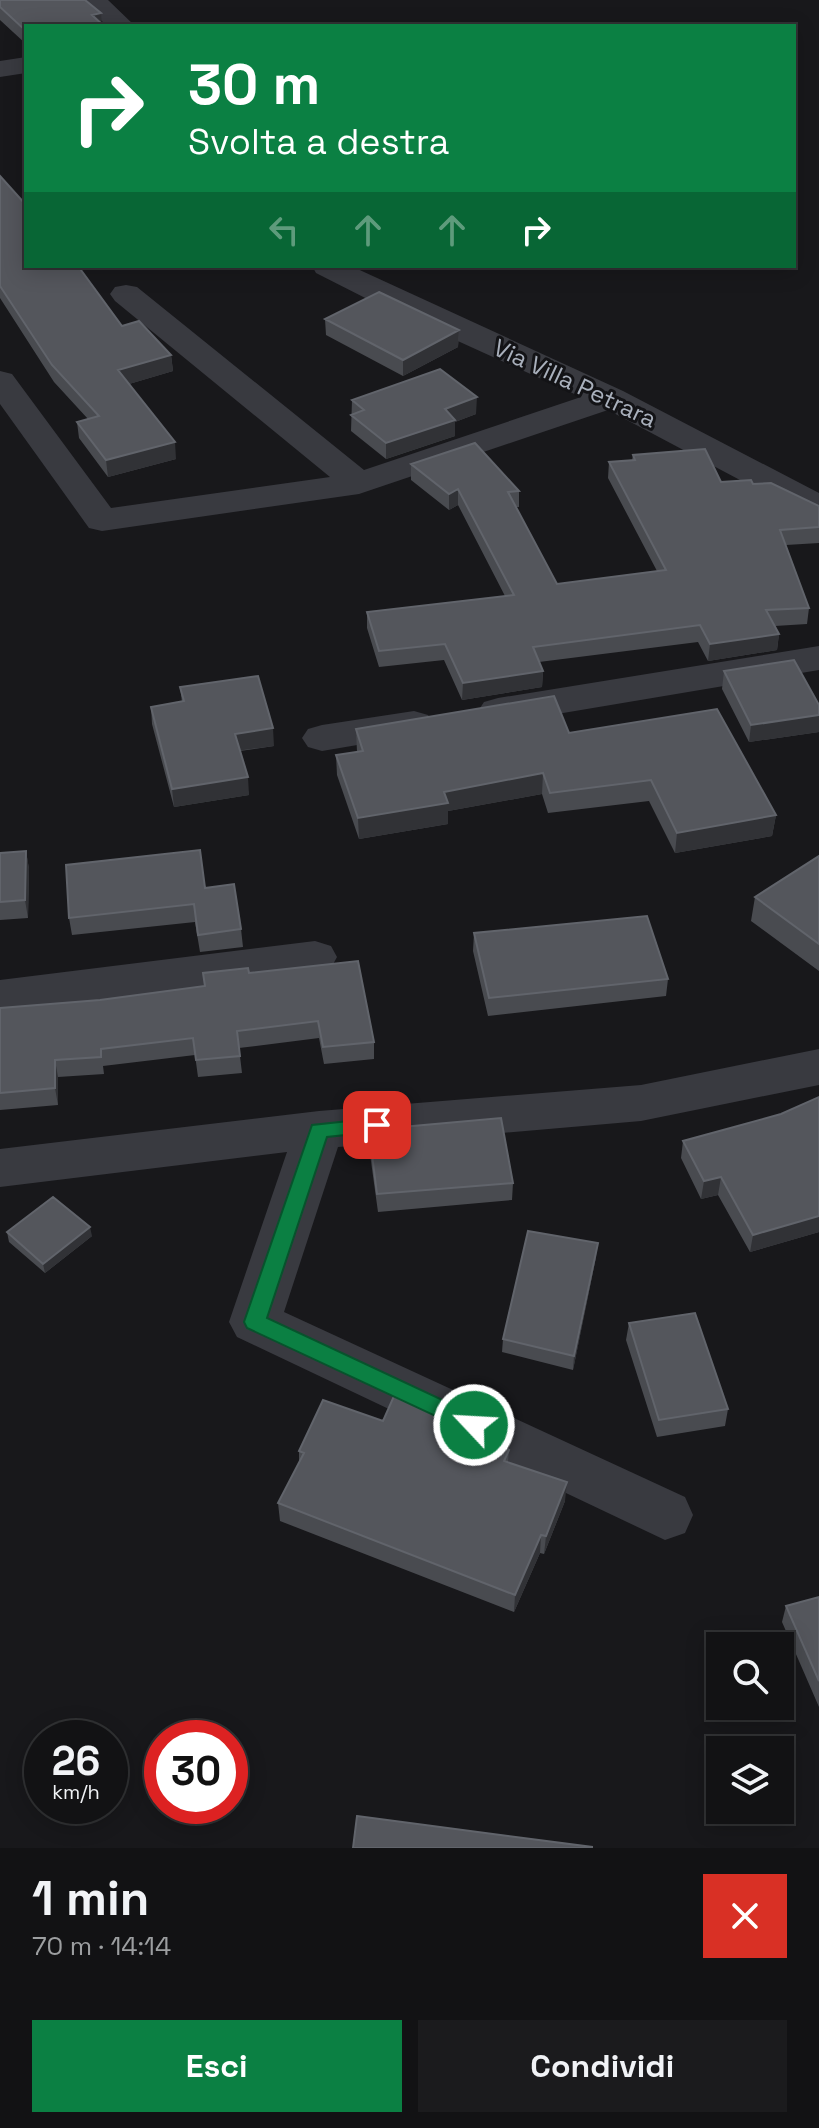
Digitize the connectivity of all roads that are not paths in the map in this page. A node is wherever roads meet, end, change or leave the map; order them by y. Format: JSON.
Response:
{"nodes":[{"id":1,"x":93,"y":0,"type":"edge"},
{"id":2,"x":120,"y":24,"type":"edge"},
{"id":3,"x":24,"y":65,"type":"edge"},
{"id":4,"x":0,"y":69,"type":"edge"},
{"id":5,"x":331,"y":268,"type":"edge"},
{"id":6,"x":126,"y":294,"type":"dead end"},
{"id":7,"x":0,"y":381,"type":"edge"},
{"id":8,"x":611,"y":398,"type":"junction"},
{"id":9,"x":359,"y":483,"type":"junction"},
{"id":10,"x":819,"y":507,"type":"edge"},
{"id":11,"x":819,"y":658,"type":"edge"},
{"id":12,"x":322,"y":738,"type":"dead end"},
{"id":13,"x":315,"y":957,"type":"dead end"},
{"id":14,"x":0,"y":997,"type":"edge"},
{"id":15,"x":819,"y":1067,"type":"edge"},
{"id":16,"x":319,"y":1130,"type":"junction"},
{"id":17,"x":0,"y":1168,"type":"edge"},
{"id":18,"x":665,"y":1515,"type":"dead end"}],
"edges":[{"from":1,"to":2,"type":"street"},
{"from":3,"to":4,"type":"street"},
{"from":5,"to":8,"type":"street","name":"Via Villa Petrara"},
{"from":6,"to":9,"type":"street"},
{"from":7,"to":9,"type":"street"},
{"from":8,"to":9,"type":"street"},
{"from":8,"to":10,"type":"street","name":"Via Villa Petrara"},
{"from":11,"to":12,"type":"street"},
{"from":13,"to":14,"type":"street"},
{"from":15,"to":16,"type":"street"},
{"from":16,"to":17,"type":"street"},
{"from":16,"to":18,"type":"street"}]}
